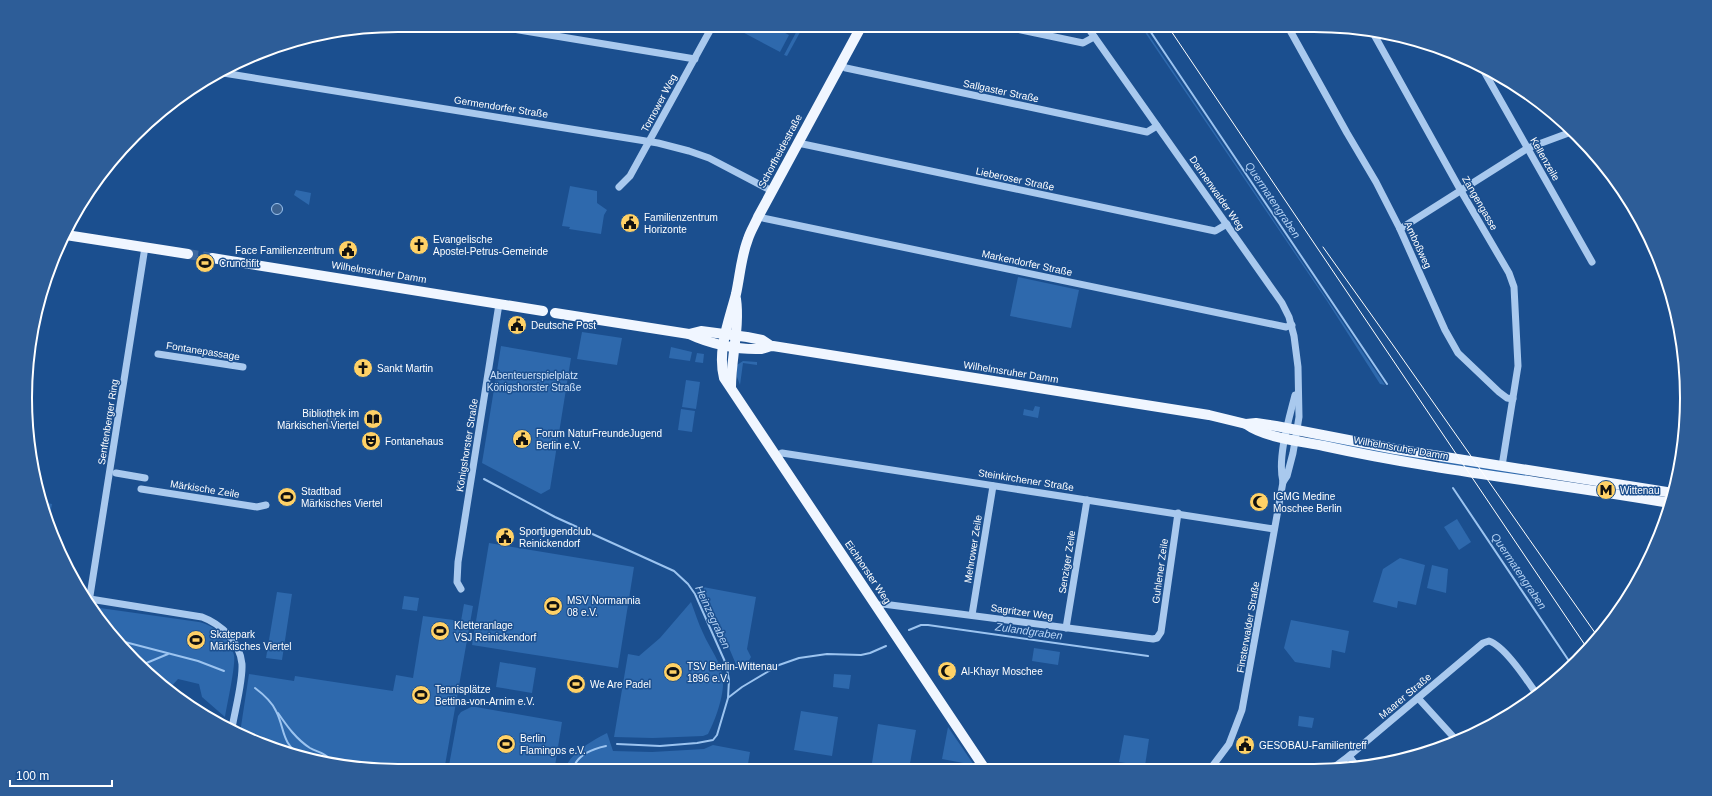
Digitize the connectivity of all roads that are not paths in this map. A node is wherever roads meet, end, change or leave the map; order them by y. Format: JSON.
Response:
{"nodes":[{"id":1,"x":531,"y":32,"type":"edge"},
{"id":2,"x":709,"y":32,"type":"edge"},
{"id":3,"x":858,"y":32,"type":"edge"},
{"id":4,"x":1031,"y":32,"type":"edge"},
{"id":5,"x":1091,"y":32,"type":"edge"},
{"id":6,"x":1291,"y":32,"type":"edge"},
{"id":7,"x":1094,"y":37,"type":"junction"},
{"id":8,"x":1376,"y":37,"type":"edge"},
{"id":9,"x":695,"y":59,"type":"junction"},
{"id":10,"x":840,"y":65,"type":"junction"},
{"id":11,"x":229,"y":74,"type":"edge"},
{"id":12,"x":1485,"y":75,"type":"edge"},
{"id":13,"x":1157,"y":126,"type":"junction"},
{"id":14,"x":1568,"y":134,"type":"edge"},
{"id":15,"x":650,"y":141,"type":"junction"},
{"id":16,"x":798,"y":143,"type":"junction"},
{"id":17,"x":1528,"y":148,"type":"junction"},
{"id":18,"x":619,"y":187,"type":"dead end"},
{"id":19,"x":772,"y":191,"type":"junction"},
{"id":20,"x":1461,"y":191,"type":"junction"},
{"id":21,"x":758,"y":217,"type":"junction"},
{"id":22,"x":1227,"y":224,"type":"junction"},
{"id":23,"x":1400,"y":229,"type":"junction"},
{"id":24,"x":70,"y":236,"type":"edge"},
{"id":25,"x":145,"y":247,"type":"junction"},
{"id":26,"x":188,"y":254,"type":"tunnel mouth"},
{"id":27,"x":212,"y":258,"type":"tunnel mouth"},
{"id":28,"x":1592,"y":262,"type":"dead end"},
{"id":29,"x":499,"y":304,"type":"junction"},
{"id":30,"x":543,"y":311,"type":"dead end"},
{"id":31,"x":555,"y":313,"type":"dead end"},
{"id":32,"x":1292,"y":325,"type":"junction"},
{"id":33,"x":729,"y":340,"type":"junction"},
{"id":34,"x":158,"y":354,"type":"dead end"},
{"id":35,"x":243,"y":368,"type":"dead end"},
{"id":36,"x":1513,"y":399,"type":"junction"},
{"id":37,"x":1291,"y":434,"type":"junction"},
{"id":38,"x":776,"y":456,"type":"junction"},
{"id":39,"x":1502,"y":466,"type":"junction"},
{"id":40,"x":116,"y":473,"type":"dead end"},
{"id":41,"x":1557,"y":475,"type":"junction"},
{"id":42,"x":145,"y":478,"type":"dead end"},
{"id":43,"x":1282,"y":482,"type":"junction"},
{"id":44,"x":1555,"y":485,"type":"junction"},
{"id":45,"x":993,"y":486,"type":"junction"},
{"id":46,"x":1634,"y":487,"type":"junction"},
{"id":47,"x":141,"y":490,"type":"dead end"},
{"id":48,"x":1668,"y":492,"type":"edge"},
{"id":49,"x":1631,"y":497,"type":"junction"},
{"id":50,"x":1087,"y":500,"type":"junction"},
{"id":51,"x":1665,"y":502,"type":"edge"},
{"id":52,"x":266,"y":505,"type":"dead end"},
{"id":53,"x":1178,"y":514,"type":"junction"},
{"id":54,"x":1274,"y":529,"type":"junction"},
{"id":55,"x":461,"y":589,"type":"dead end"},
{"id":56,"x":90,"y":595,"type":"edge"},
{"id":57,"x":94,"y":601,"type":"edge"},
{"id":58,"x":877,"y":607,"type":"junction"},
{"id":59,"x":972,"y":615,"type":"junction"},
{"id":60,"x":1066,"y":628,"type":"junction"},
{"id":61,"x":1161,"y":632,"type":"joint"},
{"id":62,"x":1534,"y":690,"type":"edge"},
{"id":63,"x":1418,"y":698,"type":"junction"},
{"id":64,"x":233,"y":724,"type":"edge"},
{"id":65,"x":1453,"y":736,"type":"edge"},
{"id":66,"x":1349,"y":756,"type":"junction"},
{"id":67,"x":1353,"y":762,"type":"edge"},
{"id":68,"x":1340,"y":763,"type":"edge"},
{"id":69,"x":982,"y":764,"type":"edge"},
{"id":70,"x":1215,"y":764,"type":"edge"}],
"edges":[{"from":1,"to":9,"type":"street"},
{"from":2,"to":9,"type":"street","name":"Tornower Weg"},
{"from":3,"to":10,"type":"main road","name":"Schorfheidestraße"},
{"from":4,"to":7,"type":"street"},
{"from":5,"to":7,"type":"street","name":"Dannenwalder Weg"},
{"from":6,"to":23,"type":"street","name":"Amboßweg"},
{"from":7,"to":13,"type":"street","name":"Dannenwalder Weg"},
{"from":8,"to":20,"type":"street","name":"Zangengasse"},
{"from":9,"to":15,"type":"street","name":"Tornower Weg"},
{"from":10,"to":13,"type":"street","name":"Sallgaster Straße"},
{"from":10,"to":16,"type":"main road","name":"Schorfheidestraße"},
{"from":11,"to":15,"type":"street","name":"Germendorfer Straße"},
{"from":12,"to":17,"type":"street","name":"Kellenzeile"},
{"from":13,"to":22,"type":"street","name":"Dannenwalder Weg"},
{"from":14,"to":17,"type":"street"},
{"from":15,"to":18,"type":"street","name":"Tornower Weg"},
{"from":15,"to":19,"type":"street","name":"Germendorfer Straße"},
{"from":16,"to":19,"type":"main road","name":"Schorfheidestraße"},
{"from":16,"to":22,"type":"street","name":"Lieberoser Straße"},
{"from":17,"to":20,"type":"street"},
{"from":17,"to":28,"type":"street","name":"Kellenzeile"},
{"from":19,"to":21,"type":"main road","name":"Schorfheidestraße"},
{"from":20,"to":23,"type":"street"},
{"from":20,"to":36,"type":"street","name":"Zangengasse"},
{"from":21,"to":32,"type":"street","name":"Markendorfer Straße"},
{"from":21,"to":33,"type":"main road","name":"Schorfheidestraße"},
{"from":22,"to":32,"type":"street","name":"Dannenwalder Weg"},
{"from":23,"to":36,"type":"street","name":"Amboßweg"},
{"from":24,"to":25,"type":"main road"},
{"from":25,"to":26,"type":"main road"},
{"from":25,"to":56,"type":"street","name":"Senftenberger Ring"},
{"from":27,"to":29,"type":"main road","name":"Wilhelmsruher Damm"},
{"from":29,"to":30,"type":"main road","name":"Wilhelmsruher Damm"},
{"from":29,"to":55,"type":"street","name":"Königshorster Straße"},
{"from":31,"to":33,"type":"main road","name":"Wilhelmsruher Damm"},
{"from":32,"to":37,"type":"street","name":"Dannenwalder Weg"},
{"from":33,"to":37,"type":"main road","name":"Wilhelmsruher Damm"},
{"from":33,"to":38,"type":"main road","name":"Eichhorster Weg"},
{"from":34,"to":35,"type":"street","name":"Fontanepassage"},
{"from":36,"to":39,"type":"street"},
{"from":37,"to":39,"type":"main road","name":"Wilhelmsruher Damm"},
{"from":37,"to":43,"type":"street","name":"Finsterwalder Straße"},
{"from":37,"to":43,"type":"street","name":"Finsterwalder Straße"},
{"from":37,"to":44,"type":"main road","name":"Wilhelmsruher Damm"},
{"from":38,"to":45,"type":"street","name":"Steinkirchener Straße"},
{"from":38,"to":58,"type":"main road","name":"Eichhorster Weg"},
{"from":39,"to":41,"type":"main road","name":"Wilhelmsruher Damm"},
{"from":40,"to":42,"type":"street"},
{"from":41,"to":44,"type":"main road"},
{"from":41,"to":46,"type":"main road","name":"Wilhelmsruher Damm"},
{"from":43,"to":54,"type":"street","name":"Finsterwalder Straße"},
{"from":44,"to":49,"type":"main road","name":"Wilhelmsruher Damm"},
{"from":45,"to":50,"type":"street","name":"Steinkirchener Straße"},
{"from":45,"to":59,"type":"street","name":"Mehrower Zeile"},
{"from":46,"to":48,"type":"main road","name":"Wilhelmsruher Damm"},
{"from":46,"to":49,"type":"main road"},
{"from":47,"to":52,"type":"street","name":"Märkische Zeile"},
{"from":49,"to":51,"type":"main road","name":"Wilhelmsruher Damm"},
{"from":50,"to":53,"type":"street","name":"Steinkirchener Straße"},
{"from":50,"to":60,"type":"street","name":"Senziger Zeile"},
{"from":53,"to":54,"type":"street","name":"Steinkirchener Straße"},
{"from":53,"to":61,"type":"street","name":"Guhlener Zeile"},
{"from":54,"to":70,"type":"street","name":"Finsterwalder Straße"},
{"from":57,"to":64,"type":"street","name":"Senftenberger Ring"},
{"from":58,"to":59,"type":"street","name":"Sagritzer Weg"},
{"from":58,"to":69,"type":"main road","name":"Eichhorster Weg"},
{"from":59,"to":60,"type":"street","name":"Sagritzer Weg"},
{"from":60,"to":61,"type":"street","name":"Sagritzer Weg"},
{"from":62,"to":63,"type":"street","name":"Maarer Straße"},
{"from":63,"to":65,"type":"street"},
{"from":63,"to":66,"type":"street","name":"Maarer Straße"},
{"from":66,"to":67,"type":"street"},
{"from":66,"to":68,"type":"street","name":"Maarer Straße"}]}
